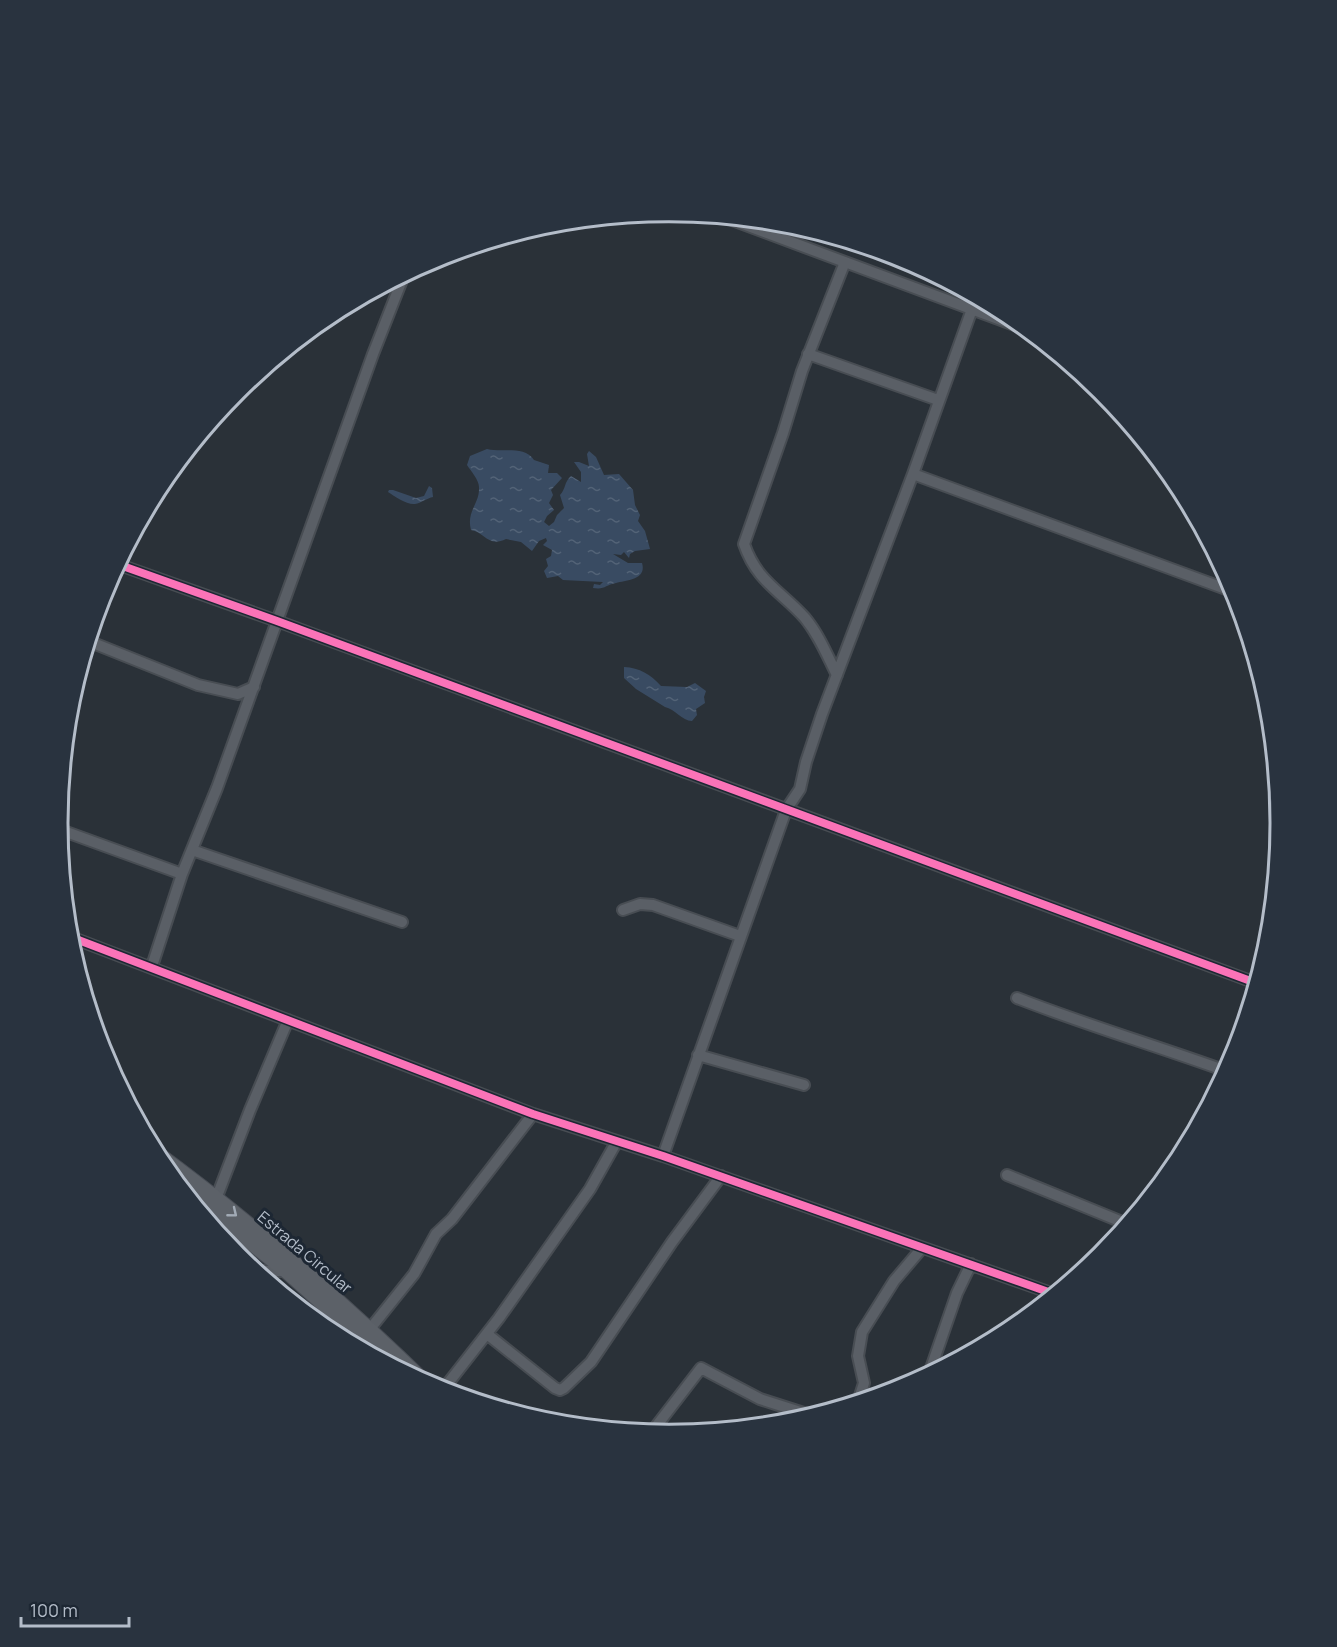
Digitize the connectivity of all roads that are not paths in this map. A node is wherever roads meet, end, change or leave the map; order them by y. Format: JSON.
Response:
{"nodes":[{"id":1,"x":755,"y":229,"type":"edge"},
{"id":2,"x":846,"y":262,"type":"junction"},
{"id":3,"x":400,"y":286,"type":"edge"},
{"id":4,"x":973,"y":306,"type":"edge"},
{"id":5,"x":972,"y":309,"type":"junction"},
{"id":6,"x":988,"y":315,"type":"edge"},
{"id":7,"x":808,"y":354,"type":"junction"},
{"id":8,"x":938,"y":400,"type":"junction"},
{"id":9,"x":913,"y":474,"type":"junction"},
{"id":10,"x":125,"y":567,"type":"edge"},
{"id":11,"x":1221,"y":587,"type":"edge"},
{"id":12,"x":265,"y":618,"type":"junction"},
{"id":13,"x":277,"y":621,"type":"junction"},
{"id":14,"x":272,"y":636,"type":"junction"},
{"id":15,"x":95,"y":644,"type":"edge"},
{"id":16,"x":837,"y":675,"type":"junction"},
{"id":17,"x":254,"y":687,"type":"junction"},
{"id":18,"x":786,"y":810,"type":"junction"},
{"id":19,"x":68,"y":833,"type":"edge"},
{"id":20,"x":192,"y":850,"type":"junction"},
{"id":21,"x":182,"y":874,"type":"junction"},
{"id":22,"x":623,"y":910,"type":"dead end"},
{"id":23,"x":402,"y":922,"type":"dead end"},
{"id":24,"x":740,"y":936,"type":"junction"},
{"id":25,"x":79,"y":940,"type":"edge"},
{"id":26,"x":152,"y":966,"type":"junction"},
{"id":27,"x":1249,"y":980,"type":"edge"},
{"id":28,"x":1017,"y":998,"type":"dead end"},
{"id":29,"x":288,"y":1020,"type":"junction"},
{"id":30,"x":698,"y":1055,"type":"junction"},
{"id":31,"x":1217,"y":1068,"type":"edge"},
{"id":32,"x":804,"y":1085,"type":"dead end"},
{"id":33,"x":533,"y":1114,"type":"junction"},
{"id":34,"x":617,"y":1141,"type":"junction"},
{"id":35,"x":663,"y":1156,"type":"junction"},
{"id":36,"x":178,"y":1170,"type":"edge"},
{"id":37,"x":1007,"y":1175,"type":"dead end"},
{"id":38,"x":721,"y":1176,"type":"junction"},
{"id":39,"x":216,"y":1199,"type":"junction"},
{"id":40,"x":207,"y":1208,"type":"edge"},
{"id":41,"x":1119,"y":1221,"type":"edge"},
{"id":42,"x":238,"y":1232,"type":"junction"},
{"id":43,"x":237,"y":1241,"type":"edge"},
{"id":44,"x":922,"y":1248,"type":"junction"},
{"id":45,"x":971,"y":1264,"type":"junction"},
{"id":46,"x":268,"y":1271,"type":"edge"},
{"id":47,"x":286,"y":1271,"type":"junction"},
{"id":48,"x":1045,"y":1291,"type":"edge"},
{"id":49,"x":370,"y":1329,"type":"junction"},
{"id":50,"x":487,"y":1334,"type":"junction"},
{"id":51,"x":366,"y":1343,"type":"edge"},
{"id":52,"x":933,"y":1364,"type":"edge"},
{"id":53,"x":407,"y":1365,"type":"edge"},
{"id":54,"x":449,"y":1383,"type":"edge"},
{"id":55,"x":861,"y":1393,"type":"edge"},
{"id":56,"x":796,"y":1411,"type":"edge"},
{"id":57,"x":658,"y":1424,"type":"edge"}],
"edges":[{"from":1,"to":2,"type":"street"},
{"from":2,"to":5,"type":"street"},
{"from":2,"to":7,"type":"street"},
{"from":3,"to":13,"type":"street"},
{"from":4,"to":5,"type":"street"},
{"from":5,"to":6,"type":"street"},
{"from":5,"to":8,"type":"street"},
{"from":7,"to":8,"type":"street"},
{"from":7,"to":16,"type":"street"},
{"from":8,"to":9,"type":"street"},
{"from":9,"to":11,"type":"street"},
{"from":9,"to":16,"type":"street"},
{"from":10,"to":12,"type":"street"},
{"from":12,"to":13,"type":"street"},
{"from":12,"to":14,"type":"street"},
{"from":13,"to":14,"type":"street"},
{"from":13,"to":18,"type":"street"},
{"from":14,"to":17,"type":"street"},
{"from":15,"to":17,"type":"street"},
{"from":16,"to":18,"type":"street"},
{"from":17,"to":20,"type":"street"},
{"from":18,"to":24,"type":"street"},
{"from":18,"to":27,"type":"street"},
{"from":19,"to":21,"type":"street"},
{"from":20,"to":21,"type":"street"},
{"from":20,"to":23,"type":"street"},
{"from":21,"to":26,"type":"street"},
{"from":22,"to":24,"type":"street"},
{"from":24,"to":30,"type":"street"},
{"from":25,"to":26,"type":"street"},
{"from":26,"to":29,"type":"street"},
{"from":28,"to":31,"type":"street"},
{"from":29,"to":33,"type":"street"},
{"from":29,"to":39,"type":"street"},
{"from":30,"to":32,"type":"street"},
{"from":30,"to":35,"type":"street"},
{"from":33,"to":34,"type":"street"},
{"from":33,"to":49,"type":"street"},
{"from":34,"to":35,"type":"street"},
{"from":34,"to":50,"type":"street"},
{"from":35,"to":38,"type":"street"},
{"from":36,"to":39,"type":"main road","name":"Estrada Circular"},
{"from":37,"to":41,"type":"street"},
{"from":38,"to":44,"type":"street"},
{"from":38,"to":50,"type":"street"},
{"from":39,"to":49,"type":"main road","name":"Estrada Circular","one_way":true},
{"from":40,"to":42,"type":"main road","name":"Estrada Circular"},
{"from":42,"to":43,"type":"street"},
{"from":42,"to":47,"type":"main road","name":"Estrada Circular"},
{"from":44,"to":45,"type":"street"},
{"from":44,"to":55,"type":"street"},
{"from":45,"to":48,"type":"street"},
{"from":45,"to":52,"type":"street"},
{"from":46,"to":47,"type":"street"},
{"from":47,"to":51,"type":"main road","name":"Estrada Circular"},
{"from":49,"to":53,"type":"main road","name":"Estrada Circular"},
{"from":50,"to":54,"type":"street"},
{"from":56,"to":57,"type":"street"}]}
